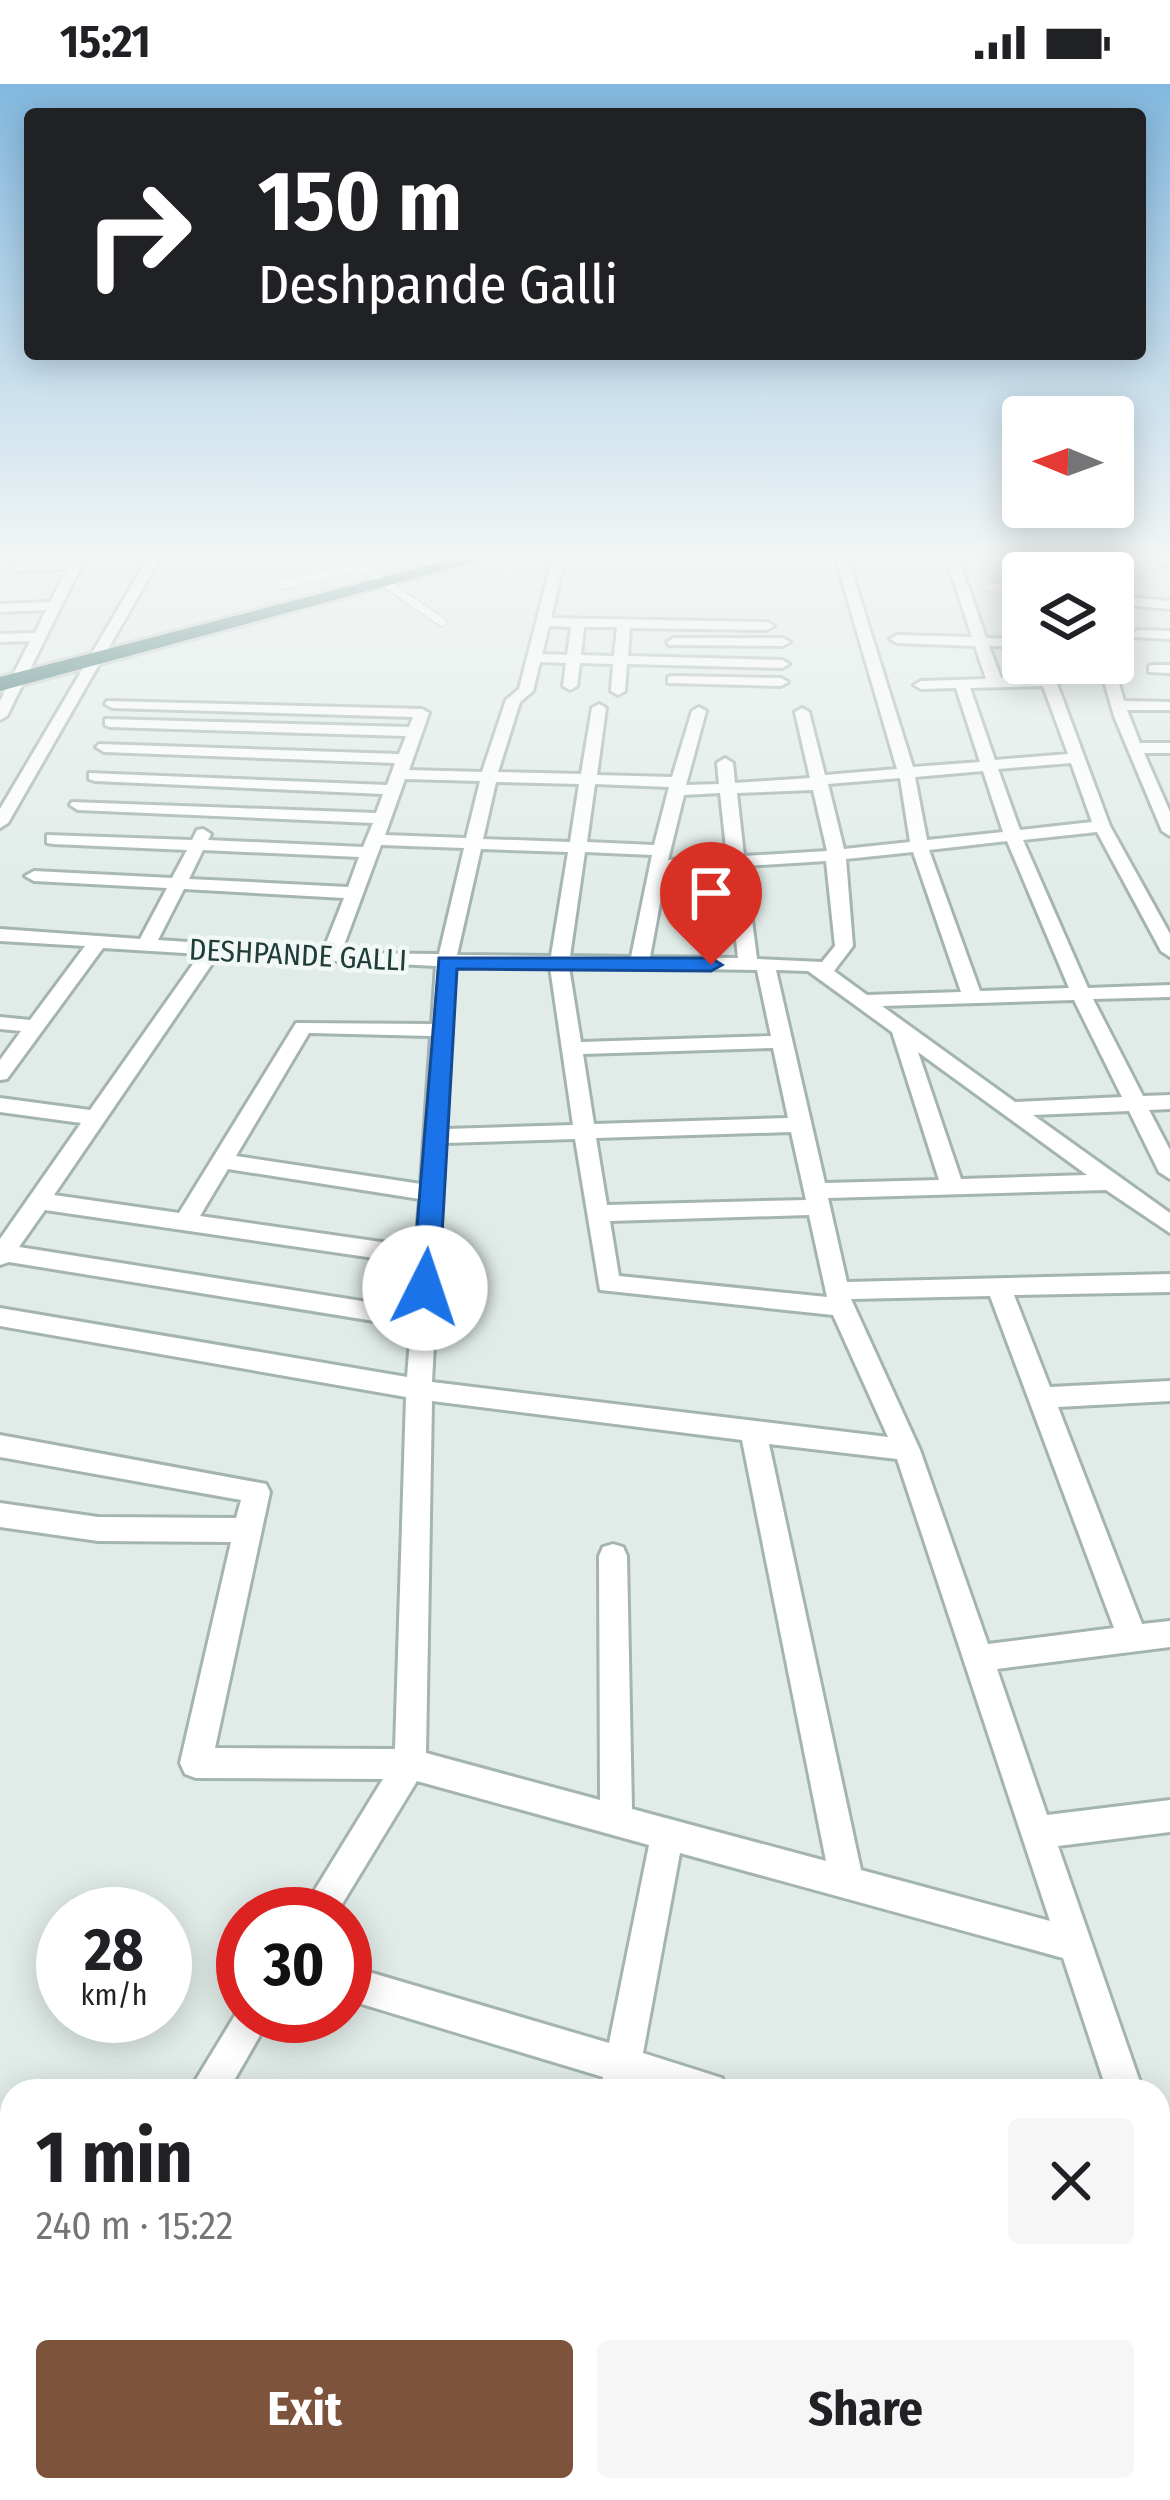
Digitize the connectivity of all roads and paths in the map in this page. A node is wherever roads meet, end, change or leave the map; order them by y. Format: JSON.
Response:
{"nodes":[{"id":1,"x":43,"y":673,"type":"edge"},
{"id":2,"x":86,"y":673,"type":"edge"},
{"id":3,"x":532,"y":673,"type":"edge"},
{"id":4,"x":571,"y":673,"type":"edge"},
{"id":5,"x":620,"y":673,"type":"edge"},
{"id":6,"x":673,"y":673,"type":"edge"},
{"id":7,"x":876,"y":673,"type":"edge"},
{"id":8,"x":992,"y":673,"type":"edge"},
{"id":9,"x":673,"y":680,"type":"junction"},
{"id":10,"x":10,"y":681,"type":"edge"},
{"id":11,"x":781,"y":682,"type":"dead end"},
{"id":12,"x":995,"y":682,"type":"junction"},
{"id":13,"x":961,"y":683,"type":"junction"},
{"id":14,"x":1112,"y":684,"type":"edge"},
{"id":15,"x":921,"y":685,"type":"dead end"},
{"id":16,"x":570,"y":686,"type":"dead end"},
{"id":17,"x":618,"y":691,"type":"dead end"},
{"id":18,"x":672,"y":701,"type":"dead end"},
{"id":19,"x":1118,"y":705,"type":"junction"},
{"id":20,"x":1170,"y":706,"type":"edge"},
{"id":21,"x":599,"y":708,"type":"dead end"},
{"id":22,"x":268,"y":709,"type":"junction"},
{"id":23,"x":699,"y":711,"type":"dead end"},
{"id":24,"x":802,"y":712,"type":"dead end"},
{"id":25,"x":0,"y":716,"type":"edge"},
{"id":26,"x":258,"y":727,"type":"junction"},
{"id":27,"x":415,"y":732,"type":"junction"},
{"id":28,"x":104,"y":747,"type":"dead end"},
{"id":29,"x":1134,"y":748,"type":"junction"},
{"id":30,"x":1170,"y":748,"type":"edge"},
{"id":31,"x":244,"y":754,"type":"junction"},
{"id":32,"x":1078,"y":758,"type":"junction"},
{"id":33,"x":725,"y":764,"type":"dead end"},
{"id":34,"x":989,"y":767,"type":"junction"},
{"id":35,"x":398,"y":774,"type":"junction"},
{"id":36,"x":907,"y":774,"type":"junction"},
{"id":37,"x":95,"y":776,"type":"dead end"},
{"id":38,"x":489,"y":776,"type":"junction"},
{"id":39,"x":586,"y":779,"type":"junction"},
{"id":40,"x":818,"y":780,"type":"junction"},
{"id":41,"x":230,"y":783,"type":"junction"},
{"id":42,"x":676,"y":786,"type":"junction"},
{"id":43,"x":25,"y":787,"type":"junction"},
{"id":44,"x":0,"y":788,"type":"edge"},
{"id":45,"x":728,"y":788,"type":"junction"},
{"id":46,"x":77,"y":805,"type":"dead end"},
{"id":47,"x":215,"y":811,"type":"junction"},
{"id":48,"x":382,"y":818,"type":"junction"},
{"id":49,"x":0,"y":823,"type":"edge"},
{"id":50,"x":1102,"y":826,"type":"junction"},
{"id":51,"x":1170,"y":831,"type":"edge"},
{"id":52,"x":1012,"y":835,"type":"junction"},
{"id":53,"x":53,"y":839,"type":"dead end"},
{"id":54,"x":474,"y":844,"type":"junction"},
{"id":55,"x":198,"y":845,"type":"junction"},
{"id":56,"x":372,"y":846,"type":"junction"},
{"id":57,"x":575,"y":847,"type":"junction"},
{"id":58,"x":920,"y":848,"type":"junction"},
{"id":59,"x":837,"y":855,"type":"junction"},
{"id":60,"x":659,"y":858,"type":"junction"},
{"id":61,"x":736,"y":862,"type":"junction"},
{"id":62,"x":34,"y":877,"type":"dead end"},
{"id":63,"x":176,"y":887,"type":"junction"},
{"id":64,"x":354,"y":893,"type":"junction"},
{"id":65,"x":0,"y":935,"type":"edge"},
{"id":66,"x":98,"y":942,"type":"junction"},
{"id":67,"x":146,"y":946,"type":"junction"},
{"id":68,"x":212,"y":950,"type":"junction"},
{"id":69,"x":1170,"y":952,"type":"edge"},
{"id":70,"x":330,"y":958,"type":"junction"},
{"id":71,"x":446,"y":963,"type":"junction"},
{"id":72,"x":559,"y":964,"type":"junction"},
{"id":73,"x":639,"y":964,"type":"junction"},
{"id":74,"x":756,"y":965,"type":"junction"},
{"id":75,"x":818,"y":969,"type":"junction"},
{"id":76,"x":1170,"y":991,"type":"edge"},
{"id":77,"x":1081,"y":994,"type":"junction"},
{"id":78,"x":972,"y":998,"type":"junction"},
{"id":79,"x":862,"y":1001,"type":"junction"},
{"id":80,"x":0,"y":1023,"type":"edge"},
{"id":81,"x":35,"y":1027,"type":"junction"},
{"id":82,"x":902,"y":1029,"type":"junction"},
{"id":83,"x":442,"y":1030,"type":"junction"},
{"id":84,"x":782,"y":1042,"type":"junction"},
{"id":85,"x":572,"y":1048,"type":"junction"},
{"id":86,"x":0,"y":1074,"type":"edge"},
{"id":87,"x":1170,"y":1102,"type":"edge"},
{"id":88,"x":1137,"y":1103,"type":"junction"},
{"id":89,"x":0,"y":1105,"type":"edge"},
{"id":90,"x":1014,"y":1109,"type":"junction"},
{"id":91,"x":96,"y":1118,"type":"junction"},
{"id":92,"x":801,"y":1125,"type":"junction"},
{"id":93,"x":585,"y":1131,"type":"junction"},
{"id":94,"x":435,"y":1136,"type":"junction"},
{"id":95,"x":221,"y":1161,"type":"junction"},
{"id":96,"x":1170,"y":1172,"type":"edge"},
{"id":97,"x":1112,"y":1182,"type":"junction"},
{"id":98,"x":952,"y":1186,"type":"junction"},
{"id":99,"x":432,"y":1193,"type":"junction"},
{"id":100,"x":817,"y":1199,"type":"junction"},
{"id":101,"x":39,"y":1201,"type":"junction"},
{"id":102,"x":599,"y":1213,"type":"junction"},
{"id":103,"x":185,"y":1222,"type":"junction"},
{"id":104,"x":1170,"y":1225,"type":"edge"},
{"id":105,"x":1,"y":1255,"type":"edge"},
{"id":106,"x":428,"y":1257,"type":"junction"},
{"id":107,"x":1170,"y":1283,"type":"edge"},
{"id":108,"x":999,"y":1287,"type":"junction"},
{"id":109,"x":840,"y":1299,"type":"junction"},
{"id":110,"x":0,"y":1317,"type":"edge"},
{"id":111,"x":423,"y":1320,"type":"junction"},
{"id":112,"x":419,"y":1389,"type":"junction"},
{"id":113,"x":1170,"y":1391,"type":"edge"},
{"id":114,"x":1041,"y":1398,"type":"junction"},
{"id":115,"x":753,"y":1431,"type":"junction"},
{"id":116,"x":0,"y":1446,"type":"edge"},
{"id":117,"x":907,"y":1450,"type":"junction"},
{"id":118,"x":0,"y":1516,"type":"edge"},
{"id":119,"x":248,"y":1530,"type":"junction"},
{"id":120,"x":613,"y":1556,"type":"dead end"},
{"id":121,"x":1170,"y":1634,"type":"edge"},
{"id":122,"x":1133,"y":1639,"type":"junction"},
{"id":123,"x":980,"y":1658,"type":"junction"},
{"id":124,"x":410,"y":1764,"type":"junction"},
{"id":125,"x":1170,"y":1816,"type":"edge"},
{"id":126,"x":616,"y":1820,"type":"junction"},
{"id":127,"x":1039,"y":1832,"type":"junction"},
{"id":128,"x":668,"y":1834,"type":"junction"},
{"id":129,"x":847,"y":1882,"type":"junction"},
{"id":130,"x":333,"y":1887,"type":"edge"},
{"id":131,"x":1076,"y":1945,"type":"junction"},
{"id":132,"x":372,"y":1991,"type":"edge"},
{"id":133,"x":236,"y":2043,"type":"edge"},
{"id":134,"x":621,"y":2078,"type":"edge"},
{"id":135,"x":214,"y":2079,"type":"edge"},
{"id":136,"x":1121,"y":2079,"type":"edge"}],
"edges":[{"from":1,"to":10,"type":"highway"},
{"from":2,"to":43,"type":"street"},
{"from":3,"to":38,"type":"street"},
{"from":4,"to":16,"type":"street"},
{"from":5,"to":17,"type":"street"},
{"from":6,"to":9,"type":"street"},
{"from":7,"to":36,"type":"street"},
{"from":8,"to":12,"type":"street"},
{"from":9,"to":11,"type":"street"},
{"from":9,"to":18,"type":"street"},
{"from":10,"to":25,"type":"street"},
{"from":12,"to":13,"type":"street"},
{"from":12,"to":32,"type":"street"},
{"from":13,"to":15,"type":"street"},
{"from":13,"to":34,"type":"street"},
{"from":14,"to":19,"type":"street"},
{"from":19,"to":20,"type":"street"},
{"from":19,"to":29,"type":"street"},
{"from":21,"to":39,"type":"street"},
{"from":22,"to":26,"type":"street"},
{"from":22,"to":26,"type":"street"},
{"from":22,"to":27,"type":"street"},
{"from":23,"to":42,"type":"street"},
{"from":24,"to":40,"type":"street"},
{"from":26,"to":27,"type":"street"},
{"from":26,"to":31,"type":"street"},
{"from":27,"to":35,"type":"street"},
{"from":28,"to":31,"type":"street"},
{"from":29,"to":30,"type":"street"},
{"from":29,"to":51,"type":"street"},
{"from":31,"to":35,"type":"street"},
{"from":31,"to":41,"type":"street"},
{"from":32,"to":34,"type":"street"},
{"from":32,"to":50,"type":"street"},
{"from":33,"to":45,"type":"street"},
{"from":34,"to":36,"type":"street"},
{"from":34,"to":52,"type":"street"},
{"from":35,"to":38,"type":"street"},
{"from":35,"to":41,"type":"street"},
{"from":35,"to":48,"type":"street"},
{"from":36,"to":40,"type":"street"},
{"from":36,"to":58,"type":"street"},
{"from":37,"to":41,"type":"street"},
{"from":38,"to":39,"type":"street"},
{"from":38,"to":54,"type":"street"},
{"from":39,"to":42,"type":"street"},
{"from":39,"to":57,"type":"street"},
{"from":40,"to":45,"type":"street"},
{"from":40,"to":59,"type":"street"},
{"from":41,"to":47,"type":"street"},
{"from":42,"to":45,"type":"street"},
{"from":42,"to":60,"type":"street"},
{"from":43,"to":44,"type":"street"},
{"from":43,"to":49,"type":"street"},
{"from":45,"to":61,"type":"street"},
{"from":46,"to":47,"type":"street"},
{"from":47,"to":48,"type":"street"},
{"from":47,"to":55,"type":"street"},
{"from":48,"to":56,"type":"street"},
{"from":50,"to":52,"type":"street"},
{"from":50,"to":69,"type":"street"},
{"from":52,"to":58,"type":"street"},
{"from":52,"to":77,"type":"street"},
{"from":53,"to":55,"type":"street"},
{"from":54,"to":56,"type":"street"},
{"from":54,"to":57,"type":"street"},
{"from":54,"to":71,"type":"street"},
{"from":55,"to":56,"type":"street"},
{"from":55,"to":63,"type":"street"},
{"from":56,"to":64,"type":"street"},
{"from":57,"to":60,"type":"street"},
{"from":57,"to":72,"type":"street"},
{"from":58,"to":59,"type":"street"},
{"from":58,"to":78,"type":"street"},
{"from":59,"to":61,"type":"street"},
{"from":59,"to":75,"type":"street"},
{"from":60,"to":61,"type":"street"},
{"from":60,"to":73,"type":"street"},
{"from":61,"to":74,"type":"street"},
{"from":62,"to":63,"type":"street"},
{"from":63,"to":64,"type":"street"},
{"from":63,"to":67,"type":"street"},
{"from":64,"to":70,"type":"street"},
{"from":65,"to":66,"type":"street","name":"DESHPANDE GALLI"},
{"from":66,"to":67,"type":"street","name":"DESHPANDE GALLI"},
{"from":66,"to":81,"type":"street"},
{"from":67,"to":68,"type":"street","name":"DESHPANDE GALLI"},
{"from":68,"to":70,"type":"street","name":"DESHPANDE GALLI"},
{"from":68,"to":91,"type":"street"},
{"from":70,"to":71,"type":"street","name":"DESHPANDE GALLI"},
{"from":71,"to":72,"type":"street","name":"DESHPANDE GALLI"},
{"from":71,"to":83,"type":"street"},
{"from":72,"to":73,"type":"street","name":"DESHPANDE GALLI"},
{"from":72,"to":85,"type":"street"},
{"from":73,"to":74,"type":"street","name":"DESHPANDE GALLI"},
{"from":74,"to":75,"type":"street","name":"DESHPANDE GALLI"},
{"from":74,"to":84,"type":"street"},
{"from":75,"to":79,"type":"street"},
{"from":76,"to":77,"type":"street"},
{"from":77,"to":78,"type":"street"},
{"from":77,"to":88,"type":"street"},
{"from":78,"to":79,"type":"street"},
{"from":79,"to":82,"type":"street"},
{"from":80,"to":81,"type":"street"},
{"from":81,"to":86,"type":"street"},
{"from":82,"to":90,"type":"street"},
{"from":82,"to":98,"type":"street"},
{"from":83,"to":94,"type":"street"},
{"from":83,"to":95,"type":"street"},
{"from":84,"to":85,"type":"street"},
{"from":84,"to":92,"type":"street"},
{"from":85,"to":93,"type":"street"},
{"from":87,"to":88,"type":"street"},
{"from":88,"to":90,"type":"street"},
{"from":88,"to":96,"type":"street"},
{"from":89,"to":91,"type":"street"},
{"from":90,"to":97,"type":"street"},
{"from":91,"to":101,"type":"street"},
{"from":92,"to":93,"type":"street"},
{"from":92,"to":100,"type":"street"},
{"from":93,"to":94,"type":"street"},
{"from":93,"to":102,"type":"street"},
{"from":94,"to":99,"type":"street"},
{"from":95,"to":99,"type":"street"},
{"from":95,"to":103,"type":"street"},
{"from":97,"to":98,"type":"street"},
{"from":97,"to":104,"type":"street"},
{"from":98,"to":100,"type":"street"},
{"from":99,"to":106,"type":"street"},
{"from":100,"to":102,"type":"street"},
{"from":100,"to":109,"type":"street"},
{"from":101,"to":103,"type":"street"},
{"from":101,"to":105,"type":"street"},
{"from":102,"to":109,"type":"street"},
{"from":103,"to":106,"type":"street"},
{"from":105,"to":111,"type":"street"},
{"from":106,"to":111,"type":"street"},
{"from":107,"to":108,"type":"street"},
{"from":108,"to":109,"type":"street"},
{"from":108,"to":114,"type":"street"},
{"from":109,"to":117,"type":"street"},
{"from":110,"to":112,"type":"street"},
{"from":111,"to":112,"type":"street"},
{"from":112,"to":115,"type":"street"},
{"from":112,"to":124,"type":"street"},
{"from":113,"to":114,"type":"street"},
{"from":114,"to":122,"type":"street"},
{"from":115,"to":117,"type":"street"},
{"from":115,"to":129,"type":"street"},
{"from":116,"to":119,"type":"street"},
{"from":117,"to":123,"type":"street"},
{"from":118,"to":119,"type":"street"},
{"from":119,"to":124,"type":"street"},
{"from":120,"to":126,"type":"street"},
{"from":121,"to":122,"type":"street"},
{"from":122,"to":123,"type":"street"},
{"from":123,"to":127,"type":"street"},
{"from":124,"to":126,"type":"street"},
{"from":124,"to":130,"type":"street"},
{"from":125,"to":127,"type":"street"},
{"from":126,"to":128,"type":"street"},
{"from":127,"to":131,"type":"street"},
{"from":128,"to":129,"type":"street"},
{"from":128,"to":134,"type":"street"},
{"from":129,"to":131,"type":"street"},
{"from":131,"to":136,"type":"street"},
{"from":132,"to":134,"type":"street"},
{"from":133,"to":135,"type":"street"}]}
